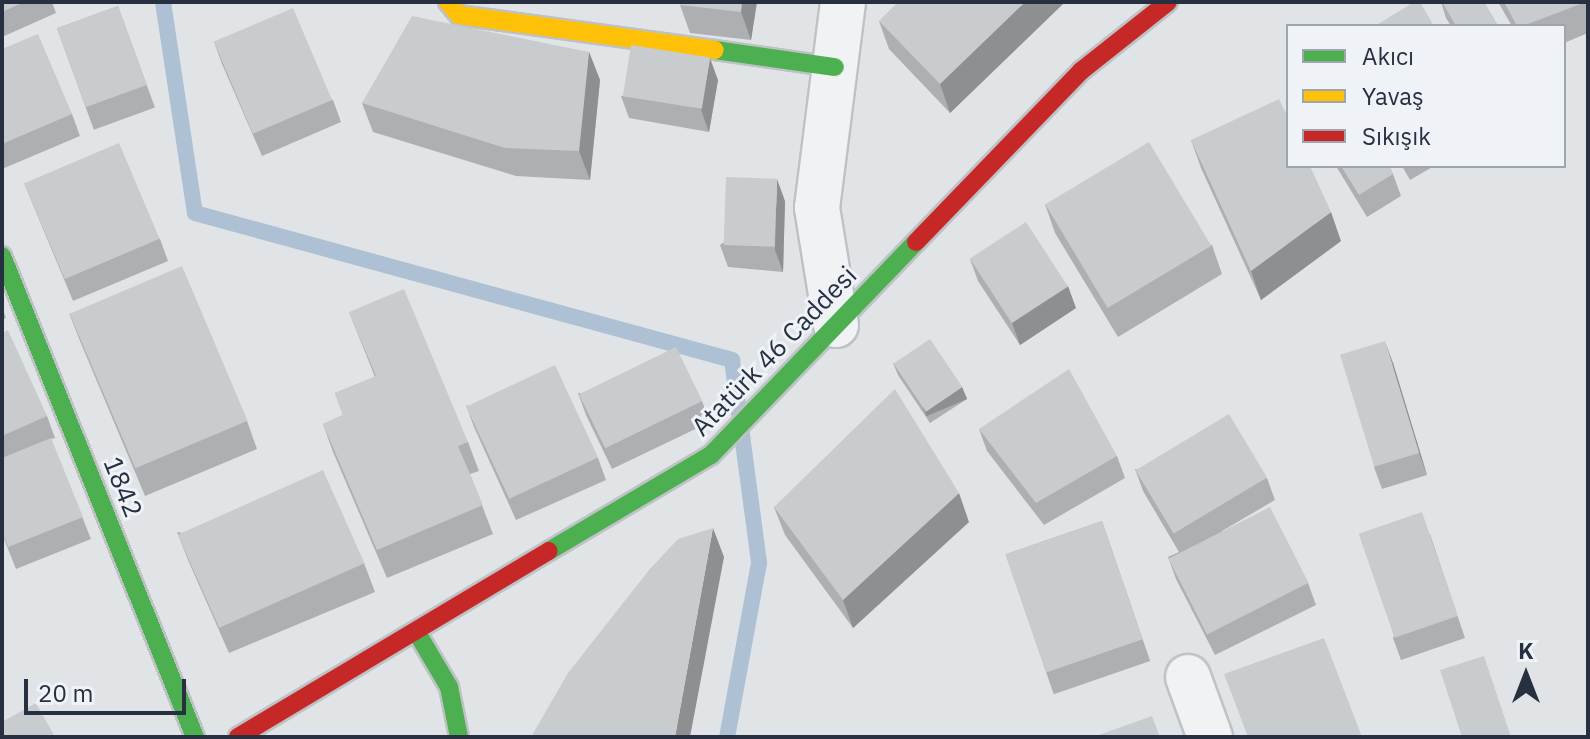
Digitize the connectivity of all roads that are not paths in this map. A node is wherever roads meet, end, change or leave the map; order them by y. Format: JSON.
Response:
{"nodes":[{"id":1,"x":448,"y":2,"type":"edge"},
{"id":2,"x":843,"y":2,"type":"edge"},
{"id":3,"x":1168,"y":2,"type":"edge"},
{"id":4,"x":835,"y":67,"type":"junction"},
{"id":5,"x":2,"y":256,"type":"edge"},
{"id":6,"x":836,"y":325,"type":"junction"},
{"id":7,"x":416,"y":631,"type":"junction"},
{"id":8,"x":1188,"y":677,"type":"dead end"},
{"id":9,"x":195,"y":737,"type":"edge"},
{"id":10,"x":238,"y":737,"type":"edge"},
{"id":11,"x":459,"y":737,"type":"edge"},
{"id":12,"x":1210,"y":737,"type":"edge"}],
"edges":[{"from":1,"to":4,"type":"street"},
{"from":2,"to":4,"type":"street"},
{"from":3,"to":6,"type":"street","name":"Atatürk 46 Caddesi"},
{"from":4,"to":6,"type":"street"},
{"from":5,"to":9,"type":"street","name":"1842"},
{"from":6,"to":7,"type":"street","name":"Atatürk 46 Caddesi"},
{"from":7,"to":10,"type":"street","name":"Atatürk 46 Caddesi"},
{"from":7,"to":11,"type":"street"},
{"from":8,"to":12,"type":"street"}]}
